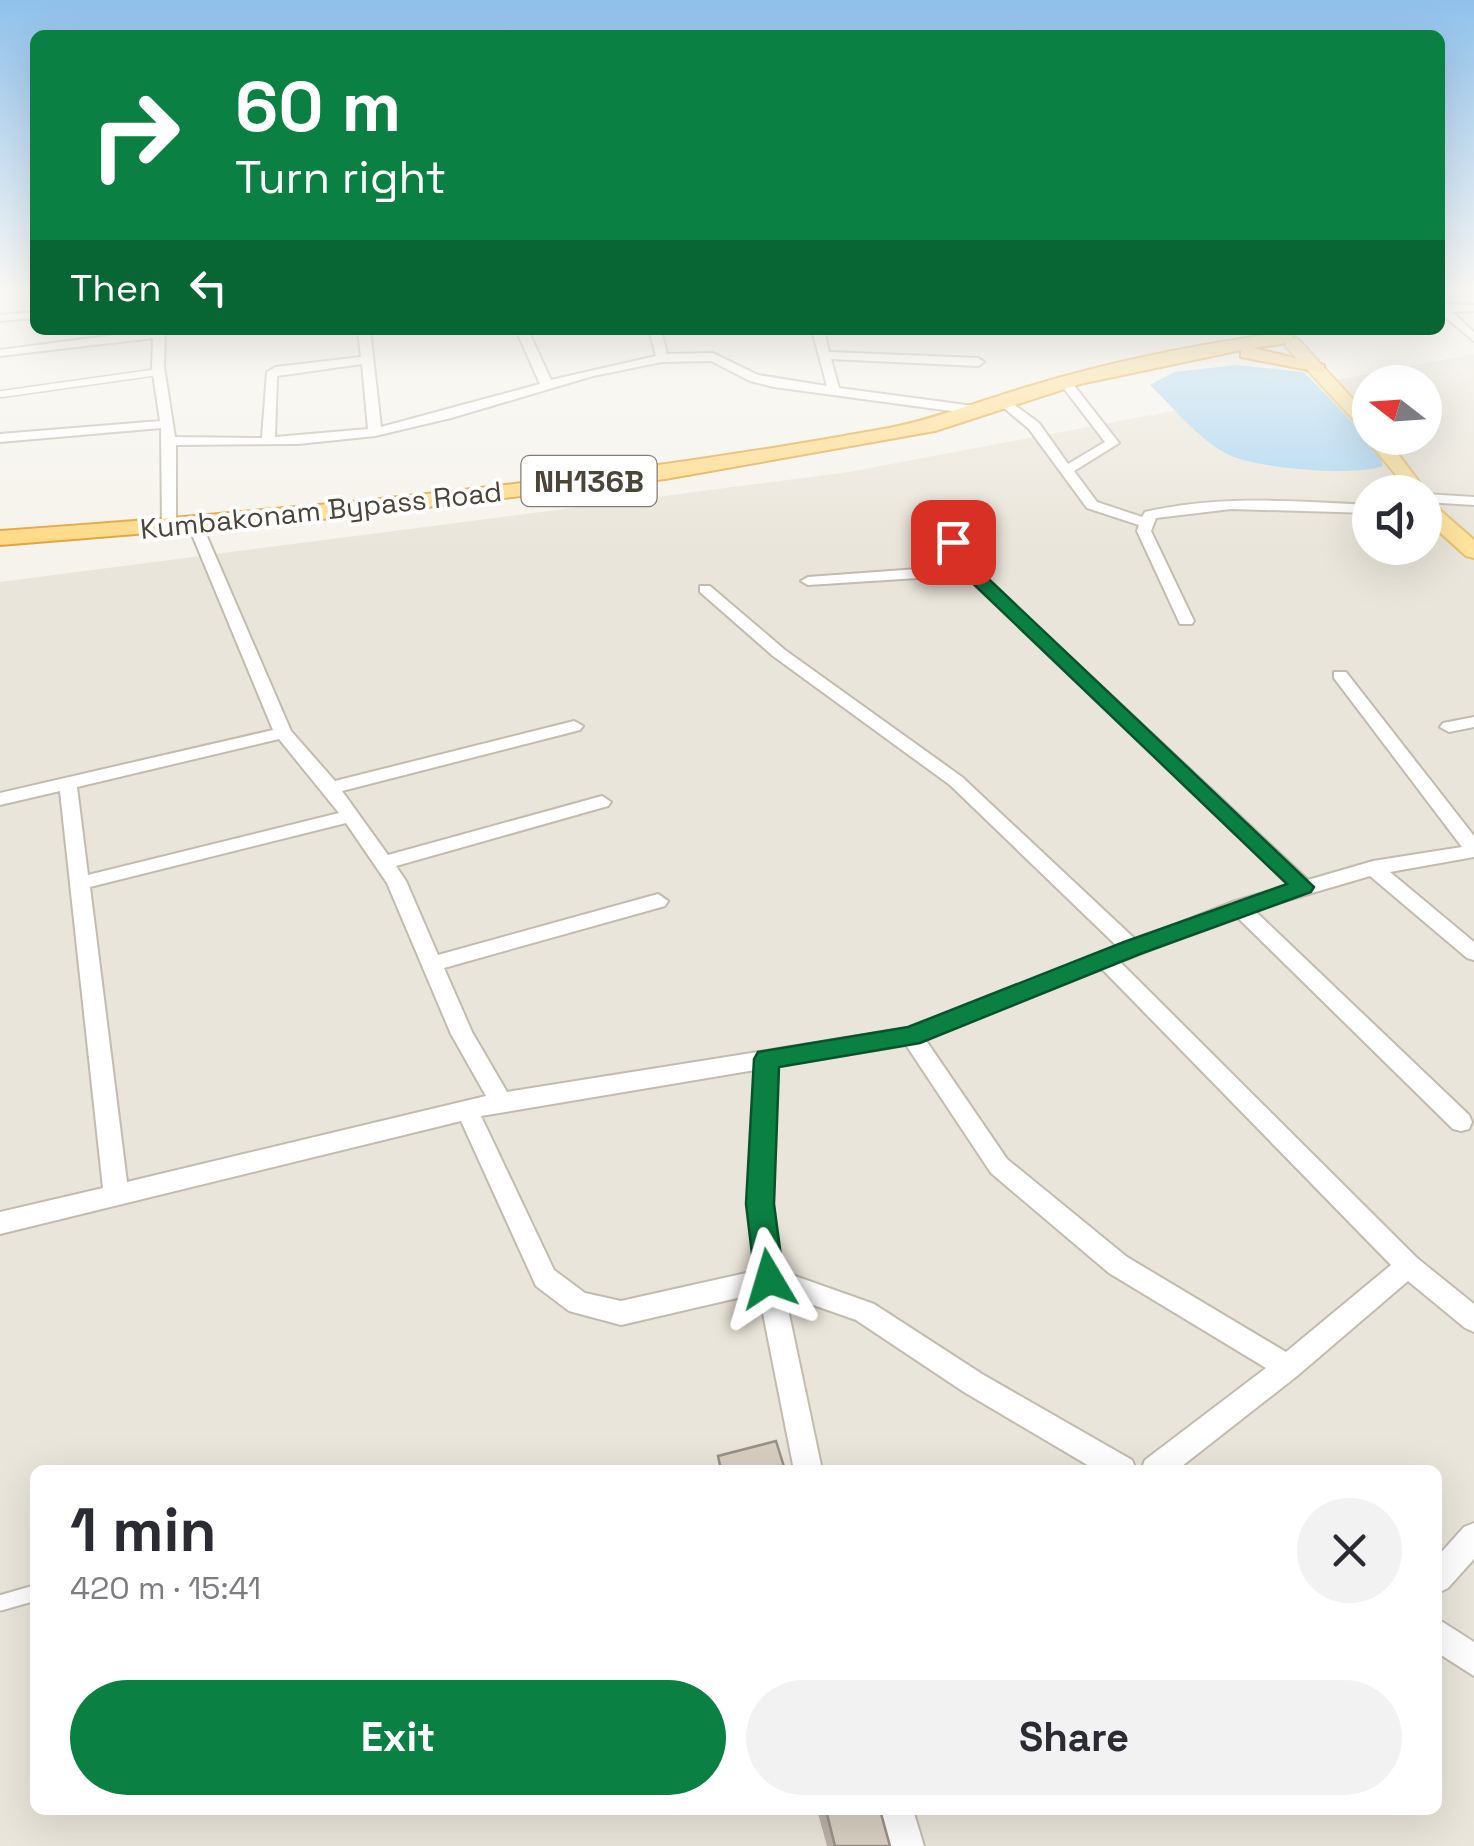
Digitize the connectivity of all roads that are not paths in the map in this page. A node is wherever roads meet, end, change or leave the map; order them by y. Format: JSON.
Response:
{"nodes":[{"id":1,"x":129,"y":376,"type":"edge"},
{"id":2,"x":159,"y":376,"type":"edge"},
{"id":3,"x":270,"y":376,"type":"edge"},
{"id":4,"x":367,"y":376,"type":"edge"},
{"id":5,"x":542,"y":376,"type":"edge"},
{"id":6,"x":575,"y":376,"type":"edge"},
{"id":7,"x":750,"y":376,"type":"edge"},
{"id":8,"x":829,"y":376,"type":"edge"},
{"id":9,"x":1092,"y":376,"type":"edge"},
{"id":10,"x":1322,"y":376,"type":"edge"},
{"id":11,"x":1066,"y":382,"type":"junction"},
{"id":12,"x":546,"y":386,"type":"junction"},
{"id":13,"x":833,"y":388,"type":"junction"},
{"id":14,"x":2,"y":394,"type":"edge"},
{"id":15,"x":1004,"y":402,"type":"junction"},
{"id":16,"x":1352,"y":410,"type":"edge"},
{"id":17,"x":981,"y":411,"type":"junction"},
{"id":18,"x":165,"y":424,"type":"junction"},
{"id":19,"x":375,"y":432,"type":"junction"},
{"id":20,"x":0,"y":438,"type":"edge"},
{"id":21,"x":169,"y":441,"type":"junction"},
{"id":22,"x":268,"y":441,"type":"junction"},
{"id":23,"x":1389,"y":455,"type":"edge"},
{"id":24,"x":1067,"y":470,"type":"junction"},
{"id":25,"x":1404,"y":475,"type":"edge"},
{"id":26,"x":1474,"y":500,"type":"edge"},
{"id":27,"x":1442,"y":502,"type":"edge"},
{"id":28,"x":1352,"y":509,"type":"edge"},
{"id":29,"x":938,"y":515,"type":"dead end"},
{"id":30,"x":1442,"y":519,"type":"edge"},
{"id":31,"x":1145,"y":522,"type":"junction"},
{"id":32,"x":195,"y":525,"type":"junction"},
{"id":33,"x":169,"y":527,"type":"junction"},
{"id":34,"x":0,"y":538,"type":"edge"},
{"id":35,"x":1474,"y":551,"type":"edge"},
{"id":36,"x":969,"y":570,"type":"junction"},
{"id":37,"x":808,"y":580,"type":"dead end"},
{"id":38,"x":705,"y":589,"type":"dead end"},
{"id":39,"x":1186,"y":621,"type":"dead end"},
{"id":40,"x":1340,"y":675,"type":"dead end"},
{"id":41,"x":1474,"y":722,"type":"edge"},
{"id":42,"x":574,"y":726,"type":"dead end"},
{"id":43,"x":1448,"y":726,"type":"dead end"},
{"id":44,"x":283,"y":733,"type":"junction"},
{"id":45,"x":68,"y":783,"type":"junction"},
{"id":46,"x":331,"y":788,"type":"junction"},
{"id":47,"x":0,"y":799,"type":"edge"},
{"id":48,"x":602,"y":802,"type":"dead end"},
{"id":49,"x":350,"y":816,"type":"junction"},
{"id":50,"x":1474,"y":850,"type":"edge"},
{"id":51,"x":384,"y":864,"type":"junction"},
{"id":52,"x":1373,"y":868,"type":"junction"},
{"id":53,"x":81,"y":882,"type":"junction"},
{"id":54,"x":1303,"y":887,"type":"junction"},
{"id":55,"x":658,"y":901,"type":"dead end"},
{"id":56,"x":1239,"y":907,"type":"junction"},
{"id":57,"x":1132,"y":948,"type":"junction"},
{"id":58,"x":1474,"y":953,"type":"edge"},
{"id":59,"x":1104,"y":959,"type":"junction"},
{"id":60,"x":432,"y":964,"type":"junction"},
{"id":61,"x":911,"y":1036,"type":"junction"},
{"id":62,"x":767,"y":1059,"type":"junction"},
{"id":63,"x":501,"y":1102,"type":"junction"},
{"id":64,"x":468,"y":1112,"type":"junction"},
{"id":65,"x":1461,"y":1122,"type":"dead end"},
{"id":66,"x":116,"y":1194,"type":"junction"},
{"id":67,"x":0,"y":1223,"type":"edge"},
{"id":68,"x":1408,"y":1266,"type":"junction"},
{"id":69,"x":769,"y":1279,"type":"junction"},
{"id":70,"x":1474,"y":1320,"type":"edge"},
{"id":71,"x":1288,"y":1367,"type":"junction"},
{"id":72,"x":807,"y":1465,"type":"edge"},
{"id":73,"x":1113,"y":1465,"type":"edge"},
{"id":74,"x":1161,"y":1465,"type":"edge"},
{"id":75,"x":1474,"y":1537,"type":"edge"},
{"id":76,"x":1442,"y":1573,"type":"edge"},
{"id":77,"x":30,"y":1594,"type":"edge"},
{"id":78,"x":0,"y":1603,"type":"edge"},
{"id":79,"x":1442,"y":1637,"type":"edge"},
{"id":80,"x":1474,"y":1661,"type":"edge"},
{"id":81,"x":898,"y":1815,"type":"edge"},
{"id":82,"x":907,"y":1846,"type":"edge"}],
"edges":[{"from":1,"to":14,"type":"lane"},
{"from":2,"to":18,"type":"street"},
{"from":3,"to":22,"type":"street"},
{"from":4,"to":19,"type":"street"},
{"from":5,"to":12,"type":"street"},
{"from":6,"to":12,"type":"street"},
{"from":7,"to":13,"type":"street"},
{"from":8,"to":13,"type":"street"},
{"from":9,"to":11,"type":"highway","name":"Kumbakonam Bypass Road","number":"NH136B"},
{"from":10,"to":16,"type":"main road"},
{"from":11,"to":15,"type":"highway","name":"Kumbakonam Bypass Road","number":"NH136B"},
{"from":11,"to":24,"type":"street"},
{"from":12,"to":19,"type":"street"},
{"from":13,"to":17,"type":"street"},
{"from":15,"to":17,"type":"highway","name":"Kumbakonam Bypass Road","number":"NH136B"},
{"from":15,"to":24,"type":"street"},
{"from":17,"to":32,"type":"highway","name":"Kumbakonam Bypass Road","number":"NH136B"},
{"from":18,"to":20,"type":"street"},
{"from":18,"to":21,"type":"street"},
{"from":19,"to":22,"type":"street"},
{"from":21,"to":22,"type":"street"},
{"from":21,"to":33,"type":"street"},
{"from":23,"to":25,"type":"main road"},
{"from":24,"to":31,"type":"street"},
{"from":26,"to":27,"type":"street"},
{"from":28,"to":31,"type":"street"},
{"from":29,"to":36,"type":"street"},
{"from":30,"to":35,"type":"main road"},
{"from":31,"to":39,"type":"street"},
{"from":32,"to":33,"type":"highway","name":"Kumbakonam Bypass Road","number":"NH136B"},
{"from":32,"to":44,"type":"street"},
{"from":33,"to":34,"type":"highway","name":"Kumbakonam Bypass Road","number":"NH136B"},
{"from":36,"to":37,"type":"street"},
{"from":36,"to":54,"type":"street"},
{"from":38,"to":57,"type":"street"},
{"from":40,"to":50,"type":"street"},
{"from":41,"to":43,"type":"street"},
{"from":42,"to":46,"type":"street"},
{"from":44,"to":45,"type":"street"},
{"from":44,"to":46,"type":"street"},
{"from":45,"to":47,"type":"street"},
{"from":45,"to":53,"type":"street"},
{"from":46,"to":49,"type":"street"},
{"from":48,"to":51,"type":"street"},
{"from":49,"to":51,"type":"street"},
{"from":49,"to":53,"type":"street"},
{"from":50,"to":52,"type":"street"},
{"from":51,"to":60,"type":"street"},
{"from":52,"to":54,"type":"street"},
{"from":52,"to":58,"type":"street"},
{"from":53,"to":66,"type":"street"},
{"from":54,"to":56,"type":"street"},
{"from":55,"to":60,"type":"street"},
{"from":56,"to":57,"type":"street"},
{"from":56,"to":65,"type":"street"},
{"from":57,"to":59,"type":"street"},
{"from":59,"to":61,"type":"street"},
{"from":59,"to":68,"type":"street"},
{"from":60,"to":63,"type":"street"},
{"from":61,"to":62,"type":"street"},
{"from":61,"to":71,"type":"street"},
{"from":62,"to":63,"type":"street"},
{"from":62,"to":69,"type":"street"},
{"from":63,"to":64,"type":"street"},
{"from":64,"to":66,"type":"street"},
{"from":64,"to":69,"type":"street"},
{"from":66,"to":67,"type":"street"},
{"from":68,"to":70,"type":"street"},
{"from":68,"to":71,"type":"street"},
{"from":69,"to":72,"type":"street"},
{"from":69,"to":73,"type":"street"},
{"from":71,"to":74,"type":"street"},
{"from":75,"to":76,"type":"street"},
{"from":77,"to":78,"type":"lane"},
{"from":79,"to":80,"type":"street"},
{"from":81,"to":82,"type":"street"}]}
